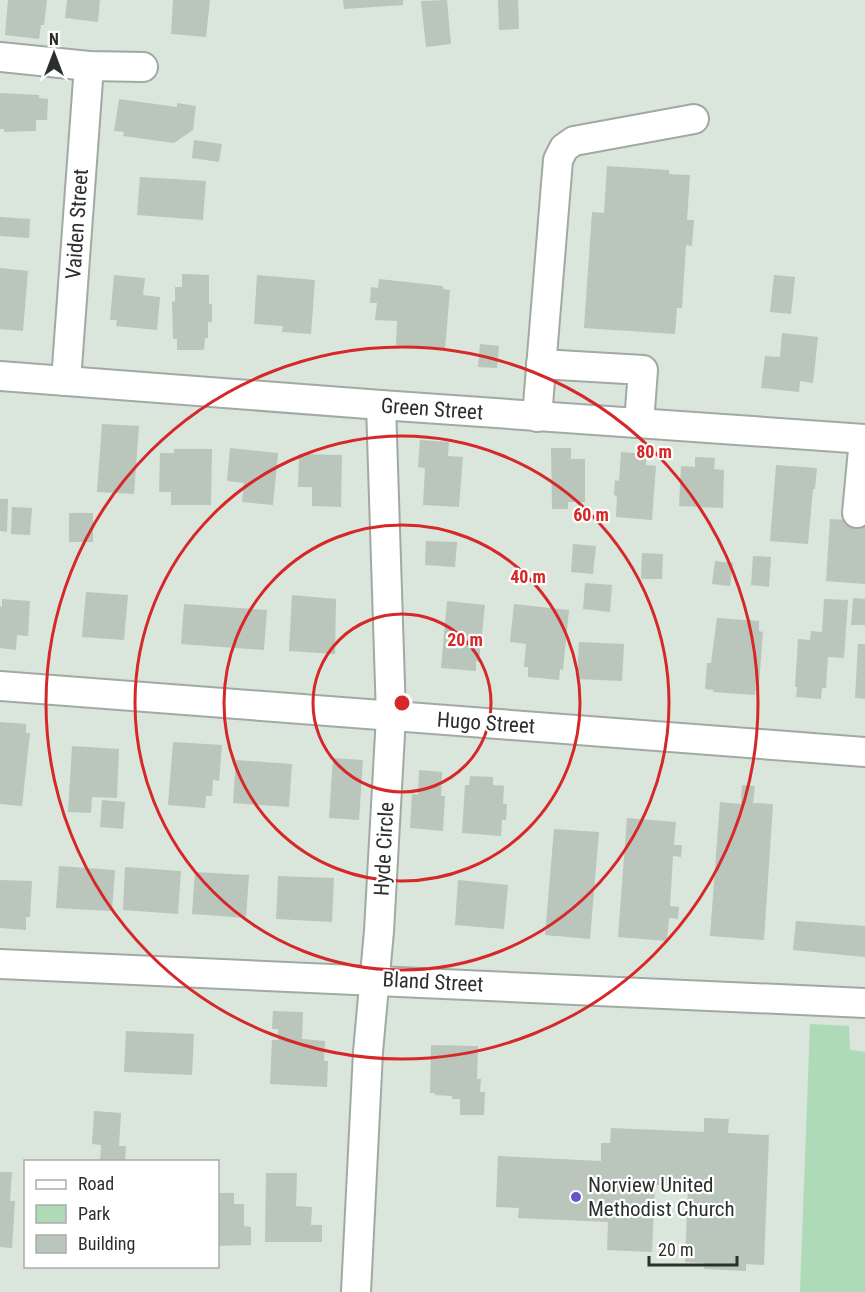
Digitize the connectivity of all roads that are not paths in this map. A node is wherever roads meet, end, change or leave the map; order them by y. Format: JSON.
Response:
{"nodes":[{"id":1,"x":0,"y":57,"type":"edge"},
{"id":2,"x":89,"y":66,"type":"junction"},
{"id":3,"x":143,"y":68,"type":"dead end"},
{"id":4,"x":694,"y":119,"type":"dead end"},
{"id":5,"x":541,"y":364,"type":"junction"},
{"id":6,"x":0,"y":376,"type":"edge"},
{"id":7,"x":66,"y":381,"type":"junction"},
{"id":8,"x":381,"y":405,"type":"junction"},
{"id":9,"x":537,"y":417,"type":"junction"},
{"id":10,"x":639,"y":423,"type":"junction"},
{"id":11,"x":865,"y":439,"type":"edge"},
{"id":12,"x":857,"y":513,"type":"dead end"},
{"id":13,"x":0,"y":686,"type":"edge"},
{"id":14,"x":391,"y":716,"type":"junction"},
{"id":15,"x":865,"y":752,"type":"edge"},
{"id":16,"x":0,"y":964,"type":"edge"},
{"id":17,"x":374,"y":980,"type":"junction"},
{"id":18,"x":865,"y":1003,"type":"edge"},
{"id":19,"x":356,"y":1292,"type":"edge"}],
"edges":[{"from":1,"to":2,"type":"street"},
{"from":2,"to":3,"type":"street"},
{"from":2,"to":7,"type":"street","name":"Vaiden Street"},
{"from":4,"to":5,"type":"street"},
{"from":5,"to":9,"type":"street"},
{"from":5,"to":10,"type":"street"},
{"from":6,"to":7,"type":"street","name":"Green Street"},
{"from":7,"to":8,"type":"street","name":"Green Street"},
{"from":8,"to":9,"type":"street","name":"Green Street"},
{"from":8,"to":14,"type":"street","name":"Hyde Circle"},
{"from":9,"to":10,"type":"street","name":"Green Street"},
{"from":10,"to":11,"type":"street","name":"Green Street"},
{"from":11,"to":12,"type":"street"},
{"from":13,"to":14,"type":"street","name":"Hugo Street"},
{"from":14,"to":15,"type":"street","name":"Hugo Street"},
{"from":14,"to":17,"type":"street","name":"Hyde Circle"},
{"from":16,"to":17,"type":"street","name":"Bland Street"},
{"from":17,"to":18,"type":"street","name":"Bland Street"},
{"from":17,"to":19,"type":"street","name":"Hyde Circle"}]}
